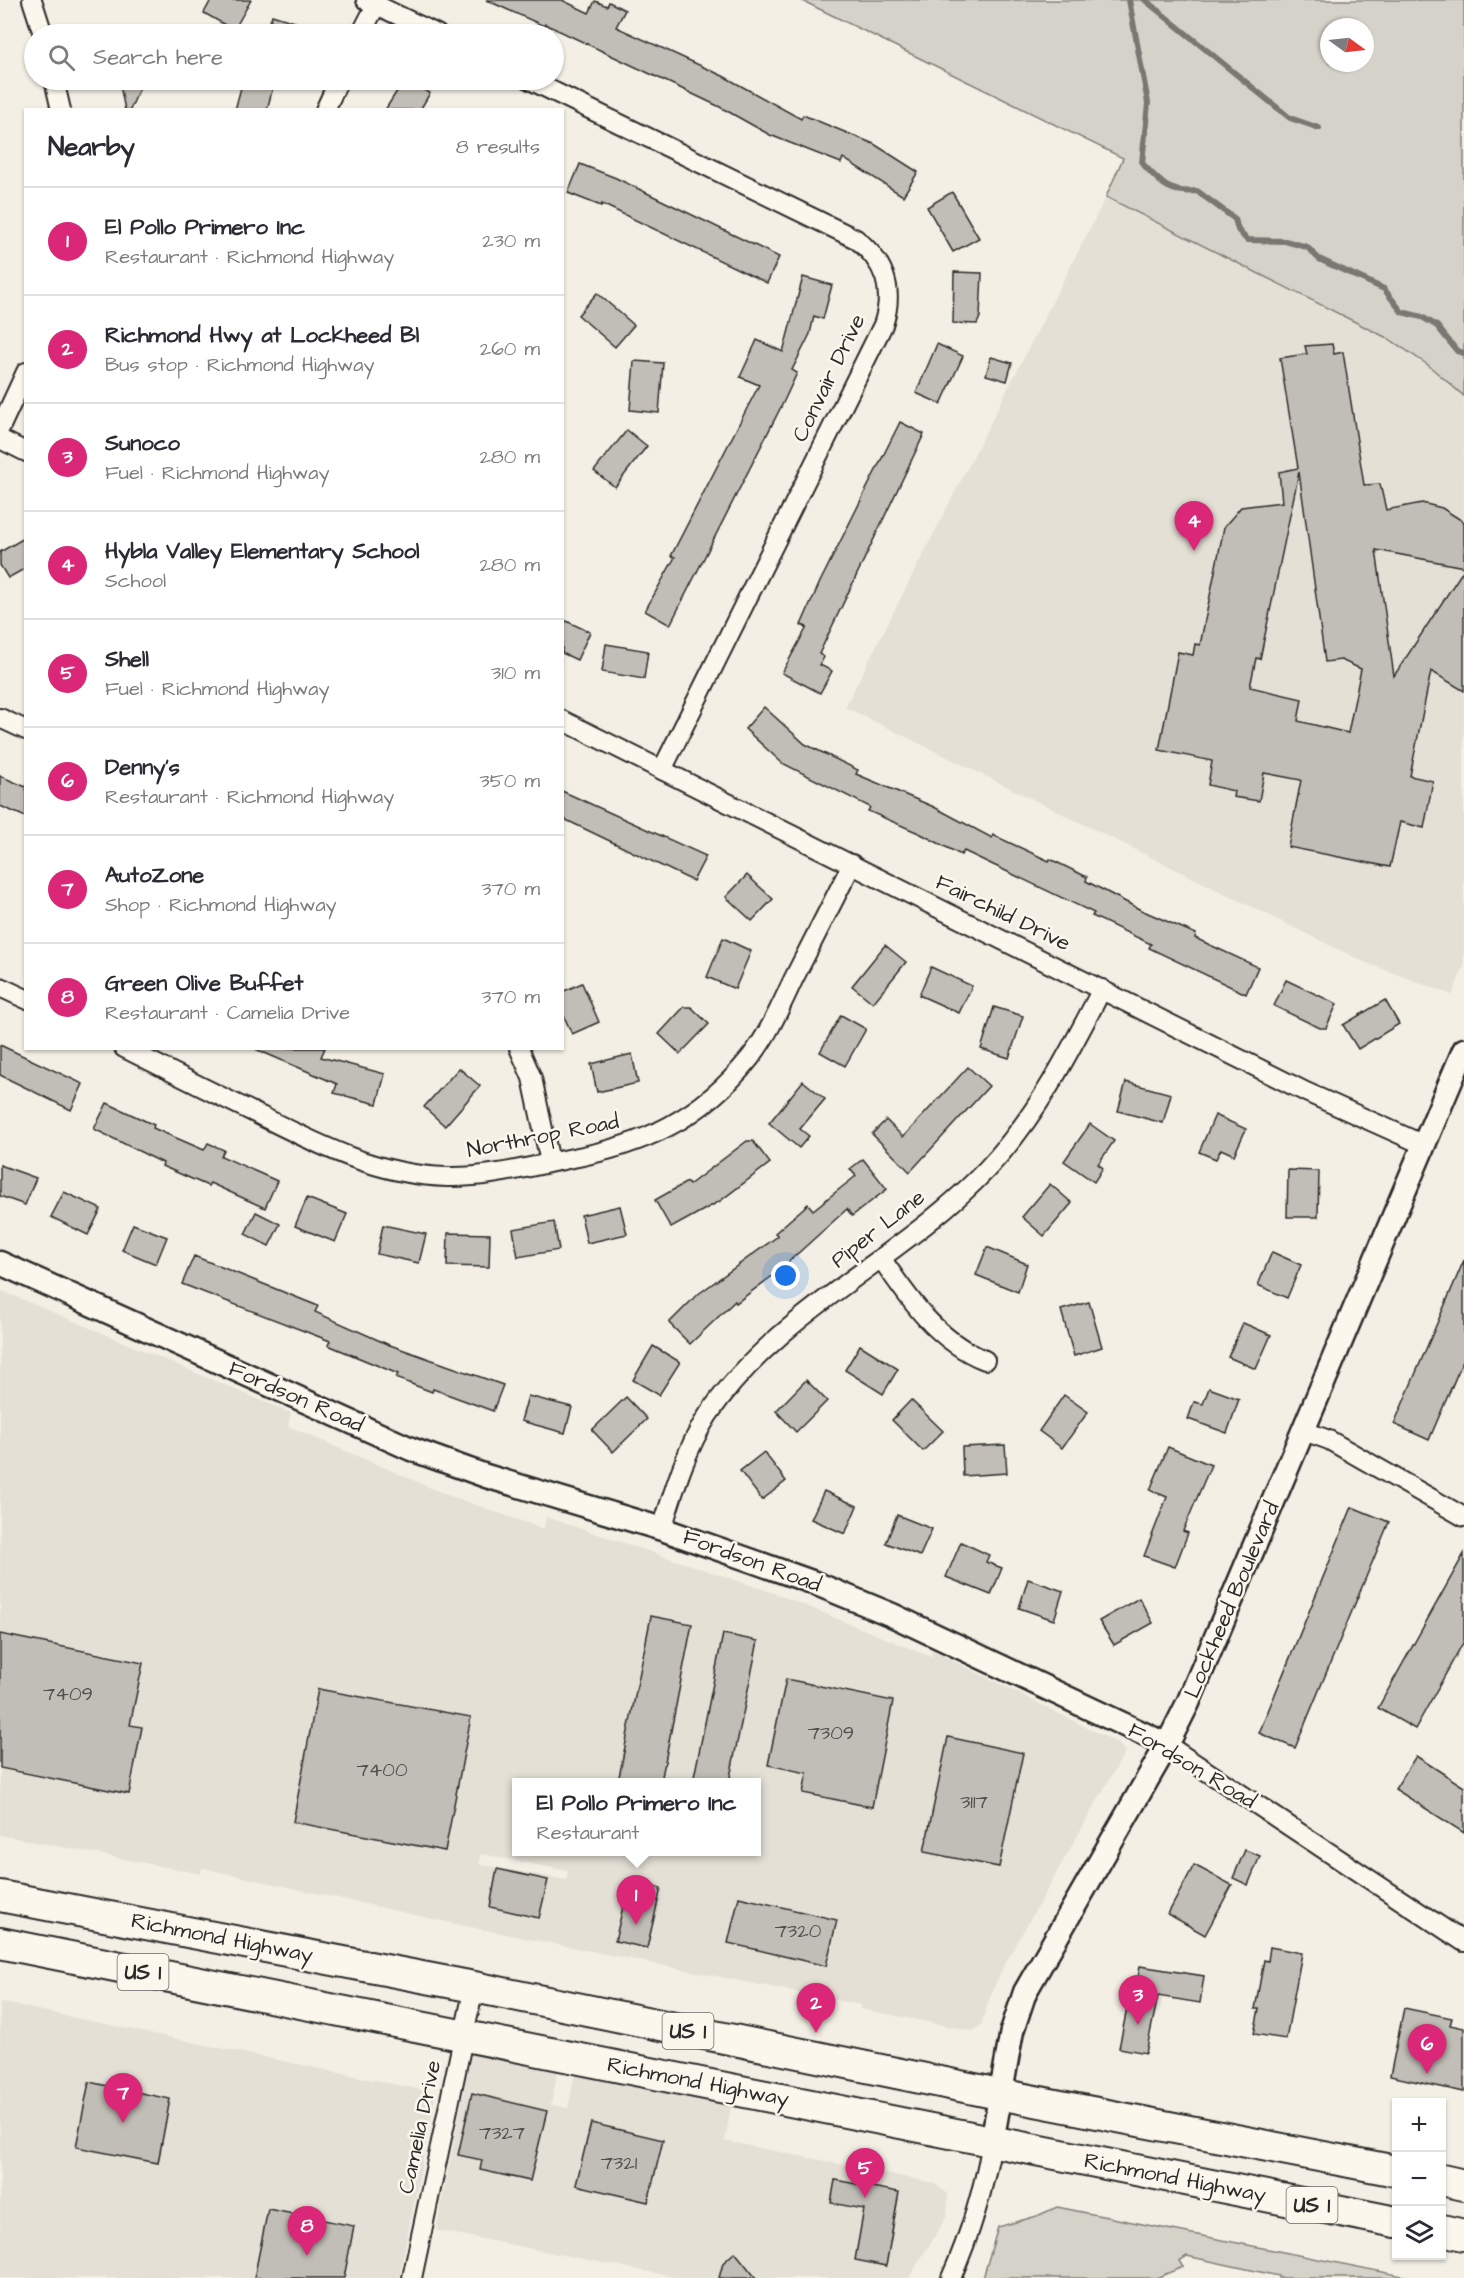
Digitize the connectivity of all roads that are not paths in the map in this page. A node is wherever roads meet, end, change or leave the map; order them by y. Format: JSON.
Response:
{"nodes":[{"id":1,"x":32,"y":0,"type":"edge"},
{"id":2,"x":371,"y":2,"type":"edge"},
{"id":3,"x":40,"y":24,"type":"edge"},
{"id":4,"x":364,"y":24,"type":"edge"},
{"id":5,"x":416,"y":24,"type":"edge"},
{"id":6,"x":56,"y":90,"type":"edge"},
{"id":7,"x":334,"y":90,"type":"edge"},
{"id":8,"x":551,"y":90,"type":"edge"},
{"id":9,"x":61,"y":108,"type":"edge"},
{"id":10,"x":326,"y":108,"type":"edge"},
{"id":11,"x":24,"y":376,"type":"edge"},
{"id":12,"x":0,"y":428,"type":"edge"},
{"id":13,"x":0,"y":439,"type":"edge"},
{"id":14,"x":24,"y":451,"type":"edge"},
{"id":15,"x":0,"y":718,"type":"edge"},
{"id":16,"x":564,"y":721,"type":"edge"},
{"id":17,"x":24,"y":729,"type":"edge"},
{"id":18,"x":662,"y":770,"type":"junction"},
{"id":19,"x":852,"y":864,"type":"junction"},
{"id":20,"x":0,"y":987,"type":"edge"},
{"id":21,"x":1102,"y":989,"type":"junction"},
{"id":22,"x":24,"y":998,"type":"edge"},
{"id":23,"x":128,"y":1050,"type":"edge"},
{"id":24,"x":520,"y":1050,"type":"edge"},
{"id":25,"x":1464,"y":1050,"type":"edge"},
{"id":26,"x":1424,"y":1145,"type":"junction"},
{"id":27,"x":550,"y":1162,"type":"junction"},
{"id":28,"x":881,"y":1258,"type":"junction"},
{"id":29,"x":0,"y":1263,"type":"edge"},
{"id":30,"x":985,"y":1360,"type":"dead end"},
{"id":31,"x":1304,"y":1431,"type":"junction"},
{"id":32,"x":1464,"y":1517,"type":"edge"},
{"id":33,"x":662,"y":1529,"type":"junction"},
{"id":34,"x":1167,"y":1745,"type":"junction"},
{"id":35,"x":0,"y":1896,"type":"edge"},
{"id":36,"x":1464,"y":1942,"type":"edge"},
{"id":37,"x":0,"y":1943,"type":"edge"},
{"id":38,"x":474,"y":1987,"type":"junction"},
{"id":39,"x":464,"y":2035,"type":"junction"},
{"id":40,"x":999,"y":2094,"type":"junction"},
{"id":41,"x":992,"y":2142,"type":"junction"},
{"id":42,"x":1392,"y":2170,"type":"edge"},
{"id":43,"x":1446,"y":2181,"type":"edge"},
{"id":44,"x":1464,"y":2184,"type":"edge"},
{"id":45,"x":1392,"y":2221,"type":"edge"},
{"id":46,"x":1446,"y":2231,"type":"edge"},
{"id":47,"x":1464,"y":2235,"type":"edge"},
{"id":48,"x":412,"y":2278,"type":"edge"},
{"id":49,"x":951,"y":2278,"type":"edge"}],
"edges":[{"from":1,"to":3,"type":"street"},
{"from":2,"to":4,"type":"street"},
{"from":2,"to":5,"type":"street"},
{"from":6,"to":9,"type":"street"},
{"from":7,"to":10,"type":"street"},
{"from":8,"to":18,"type":"street","name":"Convair Drive"},
{"from":11,"to":12,"type":"street"},
{"from":13,"to":14,"type":"street"},
{"from":15,"to":17,"type":"street"},
{"from":16,"to":18,"type":"street","name":"Fairchild Drive"},
{"from":18,"to":19,"type":"street","name":"Fairchild Drive"},
{"from":19,"to":21,"type":"street","name":"Fairchild Drive"},
{"from":19,"to":27,"type":"street","name":"Northrop Road"},
{"from":20,"to":22,"type":"street"},
{"from":21,"to":26,"type":"street","name":"Fairchild Drive"},
{"from":21,"to":28,"type":"street","name":"Piper Lane"},
{"from":23,"to":27,"type":"street","name":"Northrop Road"},
{"from":24,"to":27,"type":"street"},
{"from":25,"to":26,"type":"street","name":"Lockheed Boulevard"},
{"from":26,"to":31,"type":"street","name":"Lockheed Boulevard"},
{"from":28,"to":30,"type":"street"},
{"from":28,"to":33,"type":"street","name":"Piper Lane"},
{"from":29,"to":33,"type":"street","name":"Fordson Road"},
{"from":31,"to":32,"type":"street"},
{"from":31,"to":34,"type":"street","name":"Lockheed Boulevard"},
{"from":33,"to":34,"type":"street","name":"Fordson Road"},
{"from":34,"to":36,"type":"street","name":"Fordson Road"},
{"from":34,"to":40,"type":"street","name":"Lockheed Boulevard"},
{"from":35,"to":38,"type":"highway","name":"Richmond Highway","number":"US 1"},
{"from":37,"to":39,"type":"highway","name":"Richmond Highway","number":"US 1"},
{"from":38,"to":39,"type":"street","name":"Camelia Drive"},
{"from":38,"to":40,"type":"highway","name":"Richmond Highway","number":"US 1"},
{"from":39,"to":41,"type":"highway","name":"Richmond Highway","number":"US 1"},
{"from":39,"to":48,"type":"street","name":"Camelia Drive"},
{"from":40,"to":41,"type":"street","name":"Lockheed Boulevard"},
{"from":40,"to":42,"type":"highway","name":"Richmond Highway","number":"US 1"},
{"from":41,"to":45,"type":"highway","name":"Richmond Highway","number":"US 1"},
{"from":41,"to":49,"type":"street"},
{"from":43,"to":44,"type":"highway"},
{"from":46,"to":47,"type":"highway"}]}
